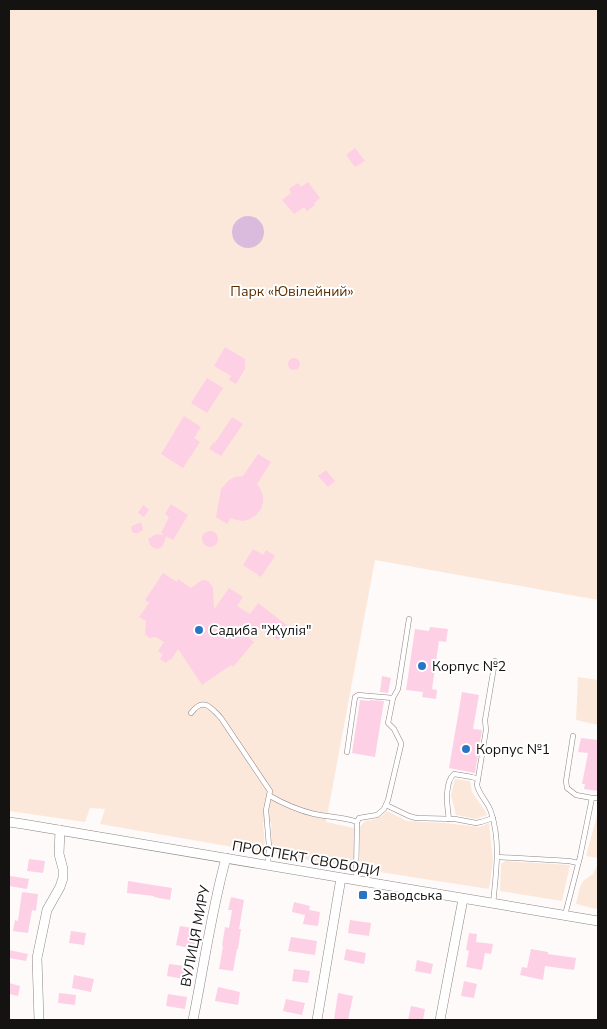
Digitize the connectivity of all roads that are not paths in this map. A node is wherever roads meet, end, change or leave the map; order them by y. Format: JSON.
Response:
{"nodes":[{"id":1,"x":409,"y":619,"type":"dead end"},
{"id":2,"x":495,"y":661,"type":"dead end"},
{"id":3,"x":393,"y":698,"type":"junction"},
{"id":4,"x":191,"y":713,"type":"dead end"},
{"id":5,"x":573,"y":736,"type":"dead end"},
{"id":6,"x":347,"y":752,"type":"dead end"},
{"id":7,"x":478,"y":779,"type":"junction"},
{"id":8,"x":270,"y":796,"type":"junction"},
{"id":9,"x":592,"y":798,"type":"junction"},
{"id":10,"x":598,"y":798,"type":"edge"},
{"id":11,"x":386,"y":804,"type":"junction"},
{"id":12,"x":492,"y":818,"type":"junction"},
{"id":13,"x":449,"y":819,"type":"junction"},
{"id":14,"x":9,"y":822,"type":"edge"},
{"id":15,"x":357,"y":822,"type":"junction"},
{"id":16,"x":60,"y":830,"type":"junction"},
{"id":17,"x":497,"y":857,"type":"junction"},
{"id":18,"x":226,"y":858,"type":"junction"},
{"id":19,"x":578,"y":863,"type":"junction"},
{"id":20,"x":268,"y":865,"type":"junction"},
{"id":21,"x":341,"y":878,"type":"junction"},
{"id":22,"x":356,"y":881,"type":"junction"},
{"id":23,"x":463,"y":899,"type":"junction"},
{"id":24,"x":493,"y":904,"type":"junction"},
{"id":25,"x":565,"y":915,"type":"junction"},
{"id":26,"x":598,"y":916,"type":"edge"},
{"id":27,"x":588,"y":919,"type":"junction"},
{"id":28,"x":598,"y":921,"type":"edge"},
{"id":29,"x":39,"y":1020,"type":"edge"},
{"id":30,"x":193,"y":1020,"type":"edge"},
{"id":31,"x":317,"y":1020,"type":"edge"},
{"id":32,"x":440,"y":1020,"type":"edge"}],
"edges":[{"from":1,"to":3,"type":"lane"},
{"from":2,"to":7,"type":"lane"},
{"from":3,"to":6,"type":"lane"},
{"from":3,"to":11,"type":"lane"},
{"from":4,"to":8,"type":"lane"},
{"from":5,"to":9,"type":"lane"},
{"from":7,"to":12,"type":"lane"},
{"from":7,"to":13,"type":"lane"},
{"from":8,"to":15,"type":"lane"},
{"from":8,"to":20,"type":"lane"},
{"from":9,"to":10,"type":"lane"},
{"from":9,"to":19,"type":"lane"},
{"from":11,"to":13,"type":"lane"},
{"from":11,"to":15,"type":"lane"},
{"from":12,"to":13,"type":"lane"},
{"from":12,"to":17,"type":"lane"},
{"from":14,"to":16,"type":"street","name":"ПРОСПЕКТ СВОБОДИ"},
{"from":15,"to":22,"type":"lane"},
{"from":16,"to":18,"type":"street","name":"ПРОСПЕКТ СВОБОДИ"},
{"from":16,"to":29,"type":"street"},
{"from":17,"to":19,"type":"lane"},
{"from":17,"to":24,"type":"lane"},
{"from":18,"to":20,"type":"street","name":"ПРОСПЕКТ СВОБОДИ"},
{"from":18,"to":30,"type":"street","name":"ВУЛИЦЯ МИРУ"},
{"from":19,"to":25,"type":"lane"},
{"from":20,"to":21,"type":"street","name":"ПРОСПЕКТ СВОБОДИ"},
{"from":21,"to":22,"type":"street","name":"ПРОСПЕКТ СВОБОДИ"},
{"from":21,"to":31,"type":"street"},
{"from":22,"to":23,"type":"street","name":"ПРОСПЕКТ СВОБОДИ"},
{"from":23,"to":24,"type":"street","name":"ПРОСПЕКТ СВОБОДИ"},
{"from":23,"to":32,"type":"street"},
{"from":24,"to":25,"type":"street","name":"ПРОСПЕКТ СВОБОДИ"},
{"from":25,"to":27,"type":"street","name":"ПРОСПЕКТ СВОБОДИ"},
{"from":26,"to":27,"type":"lane"},
{"from":27,"to":28,"type":"street","name":"ПРОСПЕКТ СВОБОДИ"}]}
